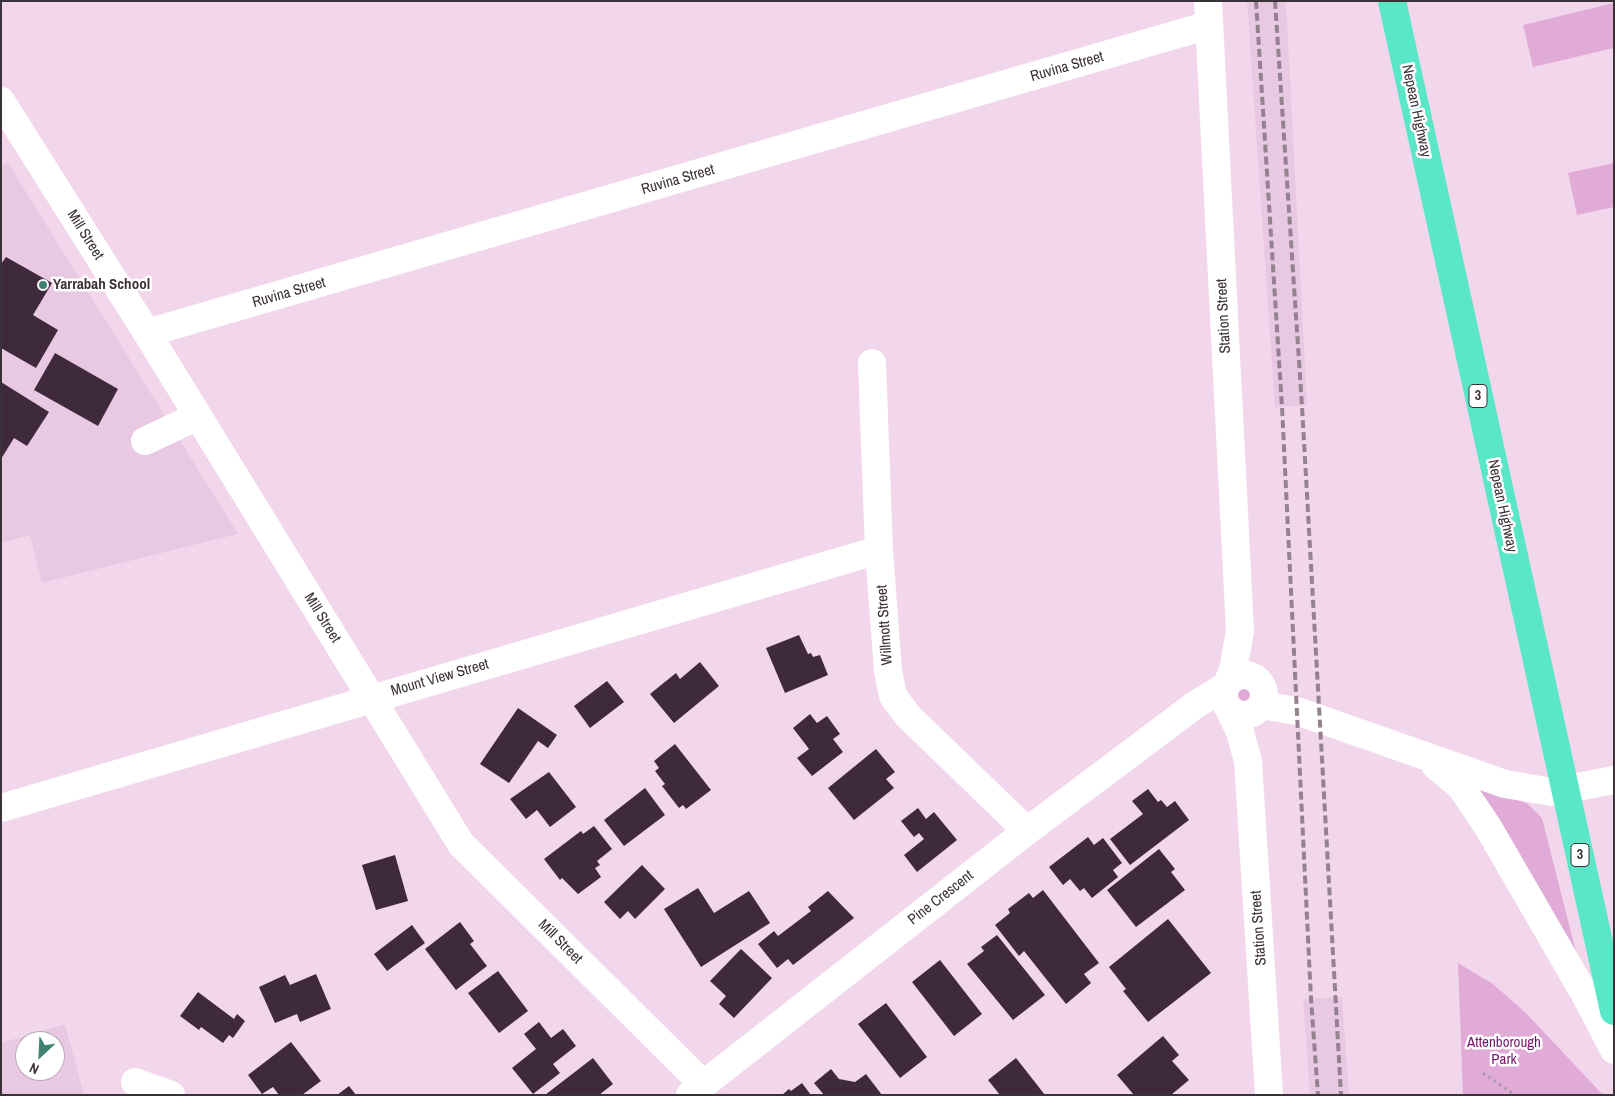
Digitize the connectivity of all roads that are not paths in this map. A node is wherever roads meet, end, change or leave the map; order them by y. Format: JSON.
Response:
{"nodes":[{"id":1,"x":1392,"y":1,"type":"edge"},
{"id":2,"x":1208,"y":13,"type":"edge"},
{"id":3,"x":1,"y":102,"type":"edge"},
{"id":4,"x":147,"y":333,"type":"junction"},
{"id":5,"x":872,"y":363,"type":"dead end"},
{"id":6,"x":198,"y":416,"type":"junction"},
{"id":7,"x":145,"y":441,"type":"dead end"},
{"id":8,"x":880,"y":550,"type":"junction"},
{"id":9,"x":1240,"y":631,"type":"junction"},
{"id":10,"x":1260,"y":696,"type":"junction"},
{"id":11,"x":1227,"y":697,"type":"junction"},
{"id":12,"x":371,"y":699,"type":"junction"},
{"id":13,"x":1428,"y":758,"type":"junction"},
{"id":14,"x":1248,"y":761,"type":"junction"},
{"id":15,"x":1614,"y":780,"type":"edge"},
{"id":16,"x":1566,"y":791,"type":"junction"},
{"id":17,"x":1,"y":808,"type":"edge"},
{"id":18,"x":1027,"y":831,"type":"junction"},
{"id":19,"x":1614,"y":1011,"type":"edge"},
{"id":20,"x":1614,"y":1050,"type":"edge"},
{"id":21,"x":135,"y":1082,"type":"dead end"},
{"id":22,"x":697,"y":1090,"type":"edge"},
{"id":23,"x":171,"y":1095,"type":"edge"},
{"id":24,"x":1270,"y":1095,"type":"edge"}],
"edges":[{"from":1,"to":16,"type":"highway","name":"Nepean Highway","number":"3"},
{"from":2,"to":4,"type":"street","name":"Ruvina Street"},
{"from":2,"to":9,"type":"street","name":"Station Street"},
{"from":3,"to":4,"type":"street","name":"Mill Street"},
{"from":4,"to":6,"type":"street","name":"Mill Street"},
{"from":5,"to":8,"type":"street","name":"Willmott Street"},
{"from":6,"to":7,"type":"street"},
{"from":6,"to":12,"type":"street","name":"Mill Street"},
{"from":8,"to":12,"type":"street","name":"Mount View Street"},
{"from":8,"to":18,"type":"street","name":"Willmott Street"},
{"from":9,"to":10,"type":"street","name":"Station Street"},
{"from":9,"to":11,"type":"street","name":"Station Street"},
{"from":10,"to":11,"type":"street"},
{"from":10,"to":11,"type":"street","name":"Pine Crescent"},
{"from":10,"to":13,"type":"street"},
{"from":10,"to":14,"type":"street","name":"Station Street"},
{"from":11,"to":14,"type":"street","name":"Station Street"},
{"from":11,"to":18,"type":"street","name":"Pine Crescent"},
{"from":12,"to":17,"type":"street","name":"Mount View Street"},
{"from":12,"to":22,"type":"street","name":"Mill Street"},
{"from":13,"to":16,"type":"street"},
{"from":13,"to":20,"type":"street"},
{"from":14,"to":24,"type":"street","name":"Station Street"},
{"from":15,"to":16,"type":"street"},
{"from":16,"to":19,"type":"highway","name":"Nepean Highway","number":"3"},
{"from":18,"to":22,"type":"street","name":"Pine Crescent"},
{"from":21,"to":23,"type":"street"}]}
